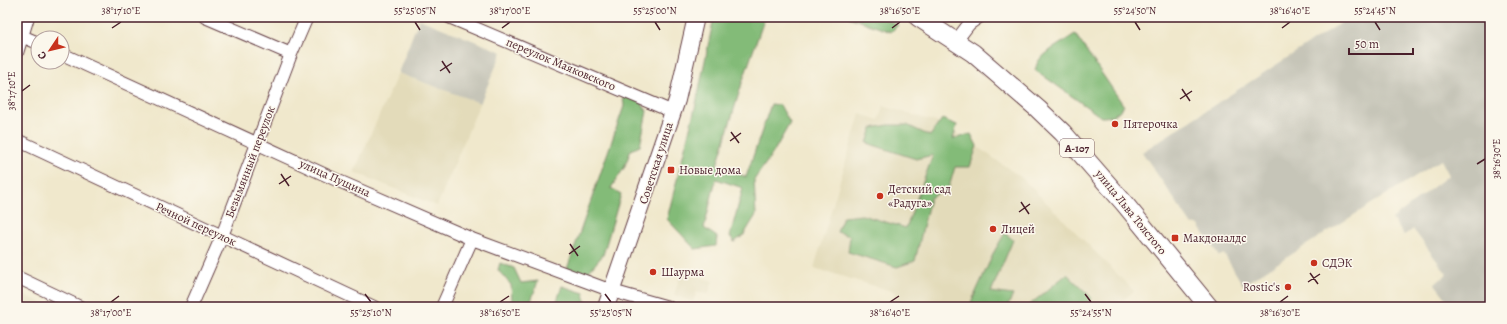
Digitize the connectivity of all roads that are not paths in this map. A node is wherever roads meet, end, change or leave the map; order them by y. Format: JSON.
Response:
{"nodes":[{"id":1,"x":28,"y":17,"type":"edge"},
{"id":2,"x":205,"y":17,"type":"edge"},
{"id":3,"x":307,"y":17,"type":"edge"},
{"id":4,"x":449,"y":17,"type":"edge"},
{"id":5,"x":696,"y":17,"type":"edge"},
{"id":6,"x":918,"y":17,"type":"edge"},
{"id":7,"x":979,"y":17,"type":"edge"},
{"id":8,"x":20,"y":35,"type":"edge"},
{"id":9,"x":30,"y":39,"type":"edge"},
{"id":10,"x":956,"y":41,"type":"junction"},
{"id":11,"x":17,"y":53,"type":"edge"},
{"id":12,"x":291,"y":54,"type":"junction"},
{"id":13,"x":70,"y":58,"type":"edge"},
{"id":14,"x":673,"y":112,"type":"junction"},
{"id":15,"x":17,"y":140,"type":"edge"},
{"id":16,"x":257,"y":143,"type":"junction"},
{"id":17,"x":222,"y":236,"type":"junction"},
{"id":18,"x":472,"y":239,"type":"junction"},
{"id":19,"x":17,"y":277,"type":"edge"},
{"id":20,"x":612,"y":292,"type":"junction"},
{"id":21,"x":80,"y":307,"type":"edge"},
{"id":22,"x":190,"y":307,"type":"edge"},
{"id":23,"x":374,"y":307,"type":"edge"},
{"id":24,"x":442,"y":307,"type":"edge"},
{"id":25,"x":606,"y":307,"type":"edge"},
{"id":26,"x":668,"y":307,"type":"edge"},
{"id":27,"x":1209,"y":307,"type":"edge"}],
"edges":[{"from":1,"to":8,"type":"street"},
{"from":2,"to":12,"type":"street"},
{"from":3,"to":12,"type":"street","name":"Безымянный переулок"},
{"from":4,"to":14,"type":"street","name":"переулок Маяковского"},
{"from":5,"to":14,"type":"main road","name":"Советская улица"},
{"from":6,"to":10,"type":"highway","name":"улица Льва Толстого","number":"А-107"},
{"from":7,"to":10,"type":"street"},
{"from":8,"to":9,"type":"street"},
{"from":8,"to":11,"type":"street"},
{"from":10,"to":27,"type":"highway","name":"улица Льва Толстого","number":"А-107"},
{"from":12,"to":16,"type":"street","name":"Безымянный переулок"},
{"from":13,"to":16,"type":"street","name":"улица Пущина"},
{"from":14,"to":20,"type":"main road","name":"Советская улица"},
{"from":15,"to":17,"type":"street","name":"Речной переулок"},
{"from":16,"to":17,"type":"street","name":"Безымянный переулок"},
{"from":16,"to":18,"type":"street","name":"улица Пущина"},
{"from":17,"to":22,"type":"street","name":"Безымянный переулок"},
{"from":17,"to":23,"type":"street","name":"Речной переулок"},
{"from":18,"to":20,"type":"street","name":"улица Пущина"},
{"from":18,"to":24,"type":"street"},
{"from":19,"to":21,"type":"street"},
{"from":20,"to":25,"type":"main road","name":"Советская улица"},
{"from":20,"to":26,"type":"street","name":"улица Пущина"}]}
